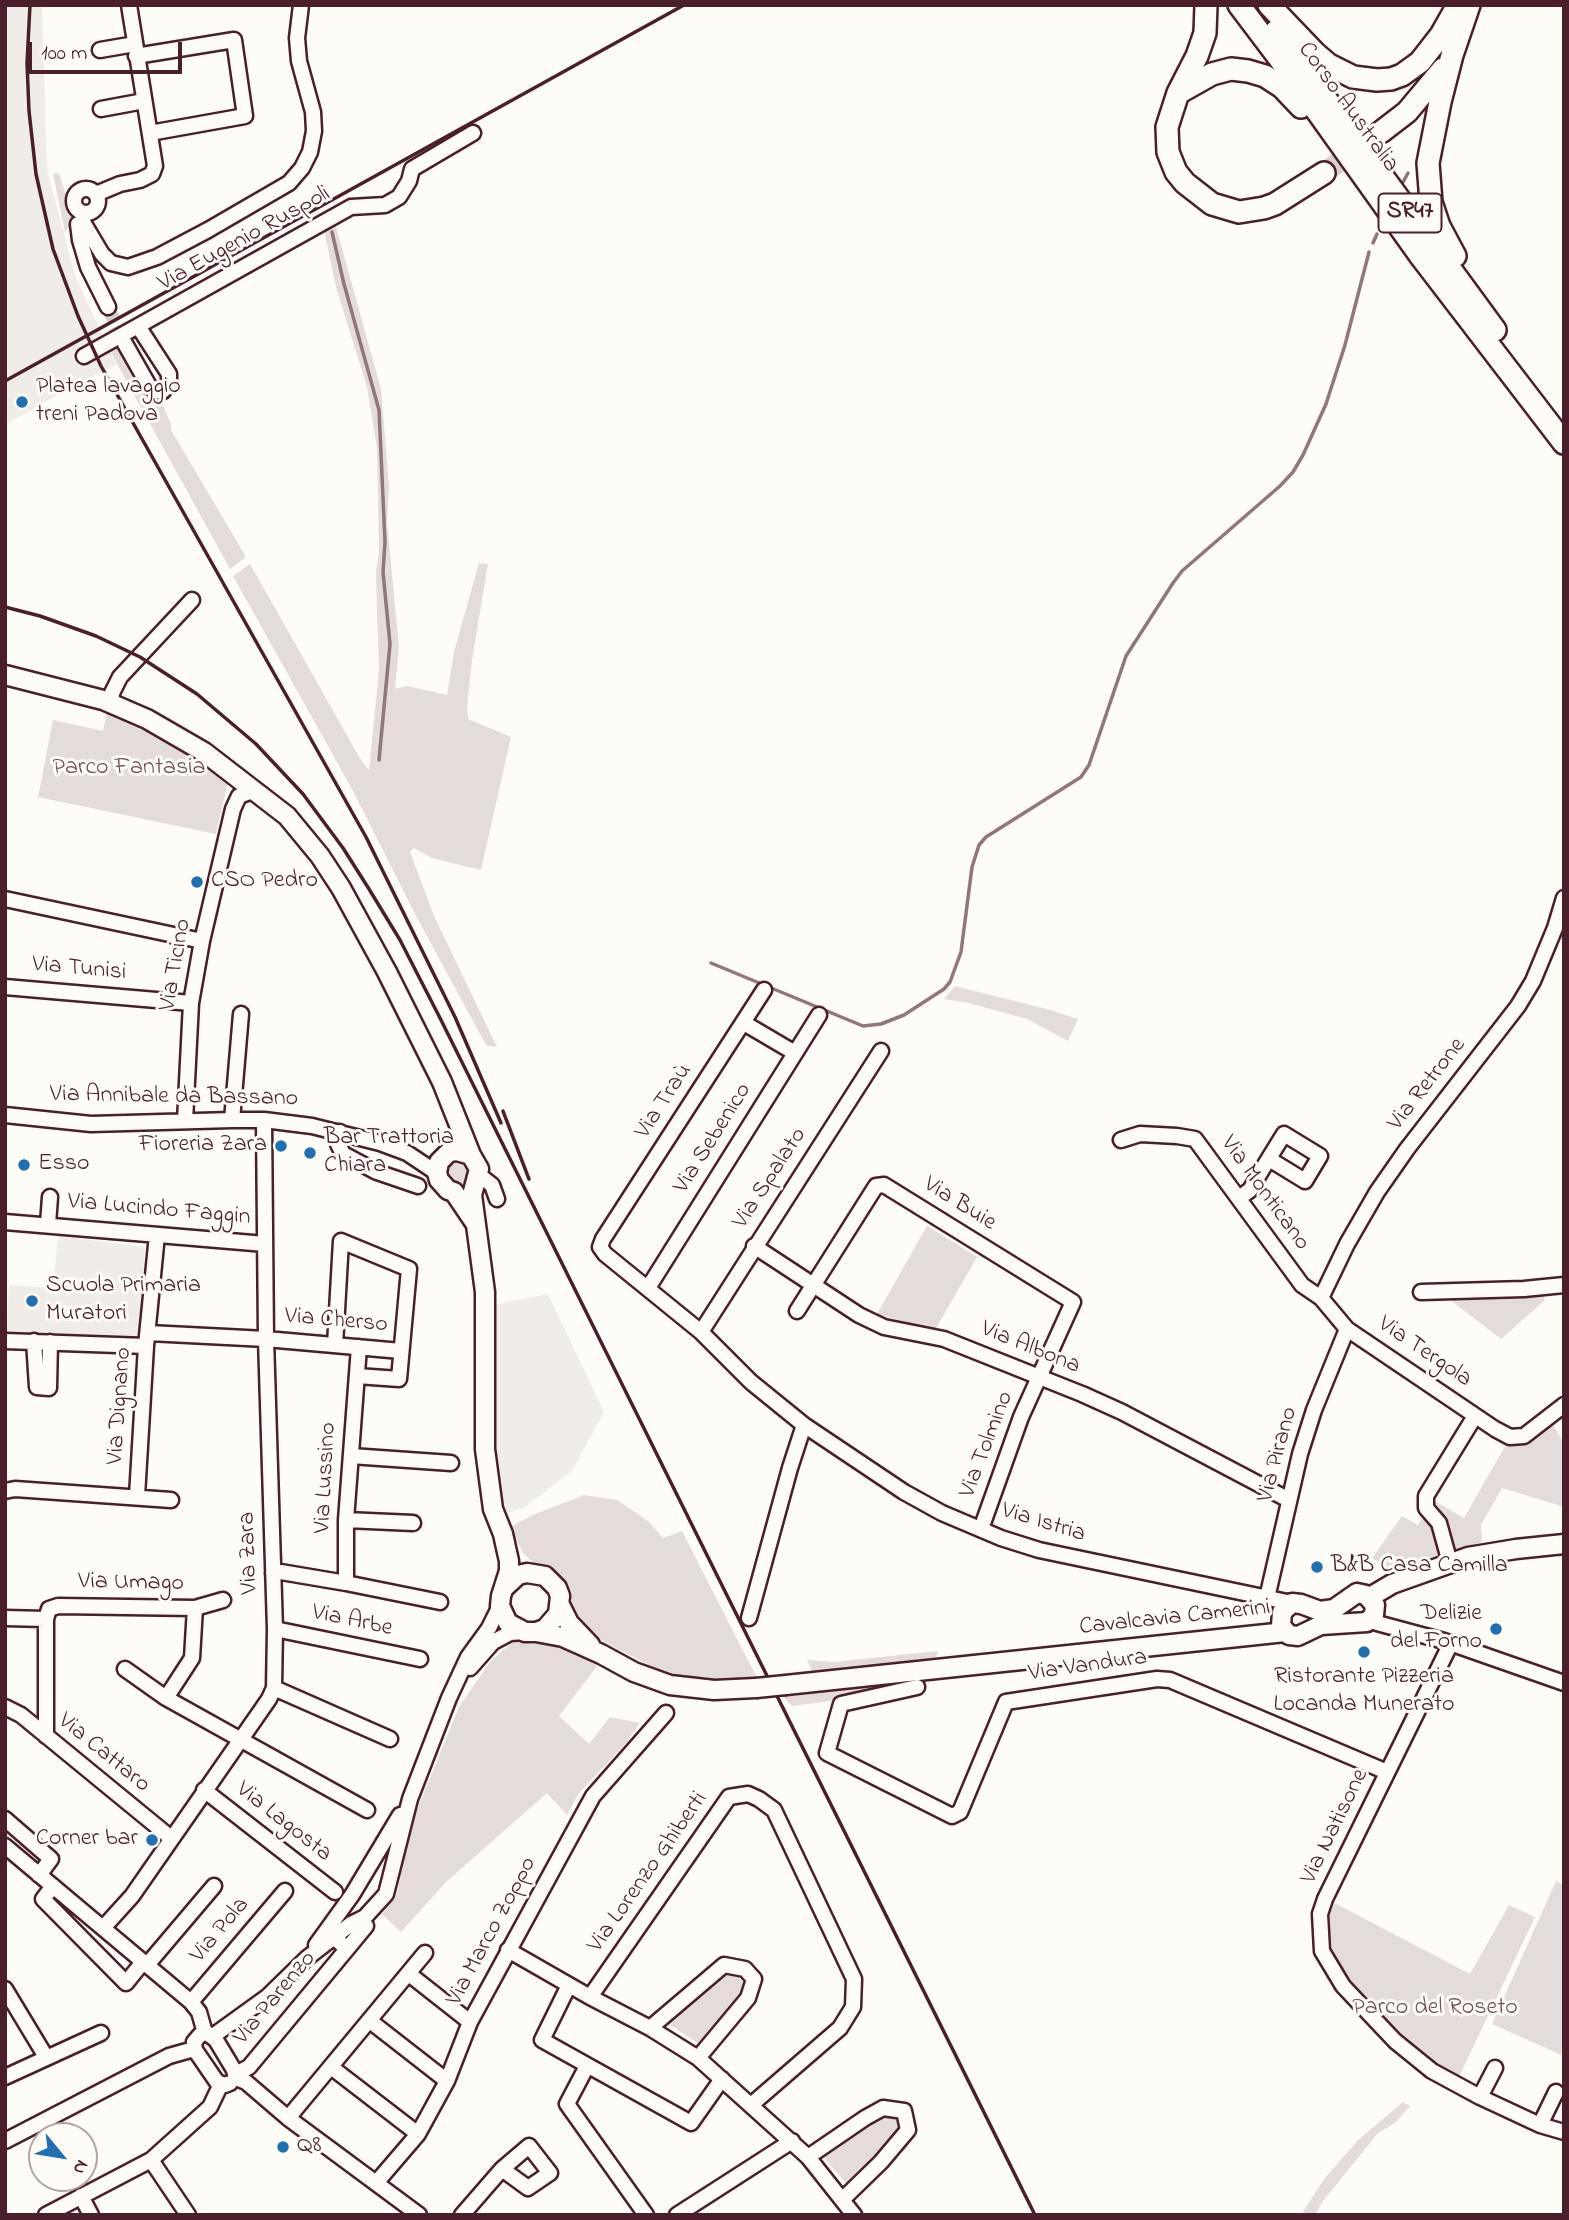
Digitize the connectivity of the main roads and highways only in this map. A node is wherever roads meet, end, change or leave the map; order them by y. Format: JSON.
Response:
{"nodes":[{"id":1,"x":1206,"y":5,"type":"edge"},
{"id":2,"x":1239,"y":5,"type":"edge"},
{"id":3,"x":1256,"y":5,"type":"edge"},
{"id":4,"x":1269,"y":5,"type":"edge"},
{"id":5,"x":1458,"y":5,"type":"edge"},
{"id":6,"x":1469,"y":5,"type":"edge"},
{"id":7,"x":1452,"y":55,"type":"junction"},
{"id":8,"x":1178,"y":93,"type":"junction"},
{"id":9,"x":1381,"y":132,"type":"tunnel mouth"},
{"id":10,"x":1324,"y":173,"type":"tunnel mouth"},
{"id":11,"x":1419,"y":254,"type":"junction"},
{"id":12,"x":1493,"y":326,"type":"junction"},
{"id":13,"x":1564,"y":421,"type":"edge"},
{"id":14,"x":1564,"y":443,"type":"edge"},
{"id":15,"x":5,"y":675,"type":"edge"},
{"id":16,"x":455,"y":1116,"type":"junction"},
{"id":17,"x":471,"y":1155,"type":"junction"},
{"id":18,"x":443,"y":1161,"type":"junction"},
{"id":19,"x":476,"y":1181,"type":"junction"},
{"id":20,"x":454,"y":1192,"type":"junction"},
{"id":21,"x":475,"y":1223,"type":"junction"},
{"id":22,"x":503,"y":1534,"type":"junction"},
{"id":23,"x":1564,"y":1544,"type":"edge"},
{"id":24,"x":537,"y":1573,"type":"junction"},
{"id":25,"x":504,"y":1588,"type":"junction"},
{"id":26,"x":1370,"y":1597,"type":"junction"},
{"id":27,"x":1346,"y":1601,"type":"junction"},
{"id":28,"x":560,"y":1605,"type":"junction"},
{"id":29,"x":1301,"y":1606,"type":"junction"},
{"id":30,"x":1352,"y":1623,"type":"junction"},
{"id":31,"x":1310,"y":1629,"type":"junction"},
{"id":32,"x":530,"y":1632,"type":"junction"},
{"id":33,"x":1285,"y":1632,"type":"junction"},
{"id":34,"x":601,"y":1654,"type":"junction"}],
"edges":[{"from":1,"to":8,"type":"highway"},
{"from":2,"to":11,"type":"highway","name":"Corso Australia","number":"SR47"},
{"from":3,"to":12,"type":"highway","name":"Corso Australia","number":"SR47"},
{"from":4,"to":5,"type":"highway"},
{"from":6,"to":7,"type":"highway"},
{"from":7,"to":9,"type":"highway"},
{"from":7,"to":12,"type":"highway"},
{"from":8,"to":10,"type":"highway"},
{"from":8,"to":11,"type":"highway"},
{"from":11,"to":14,"type":"highway","name":"Corso Australia","number":"SR47"},
{"from":12,"to":13,"type":"highway","name":"Corso Australia","number":"SR47"},
{"from":15,"to":16,"type":"main road"},
{"from":16,"to":17,"type":"main road"},
{"from":16,"to":18,"type":"main road"},
{"from":17,"to":18,"type":"main road","name":"Via Annibale da Bassano"},
{"from":17,"to":19,"type":"main road"},
{"from":18,"to":20,"type":"main road"},
{"from":19,"to":20,"type":"main road"},
{"from":19,"to":21,"type":"main road"},
{"from":20,"to":21,"type":"main road"},
{"from":21,"to":22,"type":"main road"},
{"from":22,"to":24,"type":"main road"},
{"from":22,"to":25,"type":"main road"},
{"from":23,"to":26,"type":"main road"},
{"from":24,"to":25,"type":"main road"},
{"from":24,"to":28,"type":"main road"},
{"from":25,"to":32,"type":"main road"},
{"from":26,"to":27,"type":"main road"},
{"from":26,"to":30,"type":"main road"},
{"from":27,"to":29,"type":"main road"},
{"from":27,"to":30,"type":"main road"},
{"from":28,"to":32,"type":"main road"},
{"from":28,"to":34,"type":"main road"},
{"from":29,"to":31,"type":"main road"},
{"from":29,"to":33,"type":"main road"},
{"from":30,"to":31,"type":"main road"},
{"from":31,"to":33,"type":"main road"},
{"from":32,"to":34,"type":"main road"},
{"from":33,"to":34,"type":"main road","name":"Cavalcavia Camerini","bridge":true}]}
